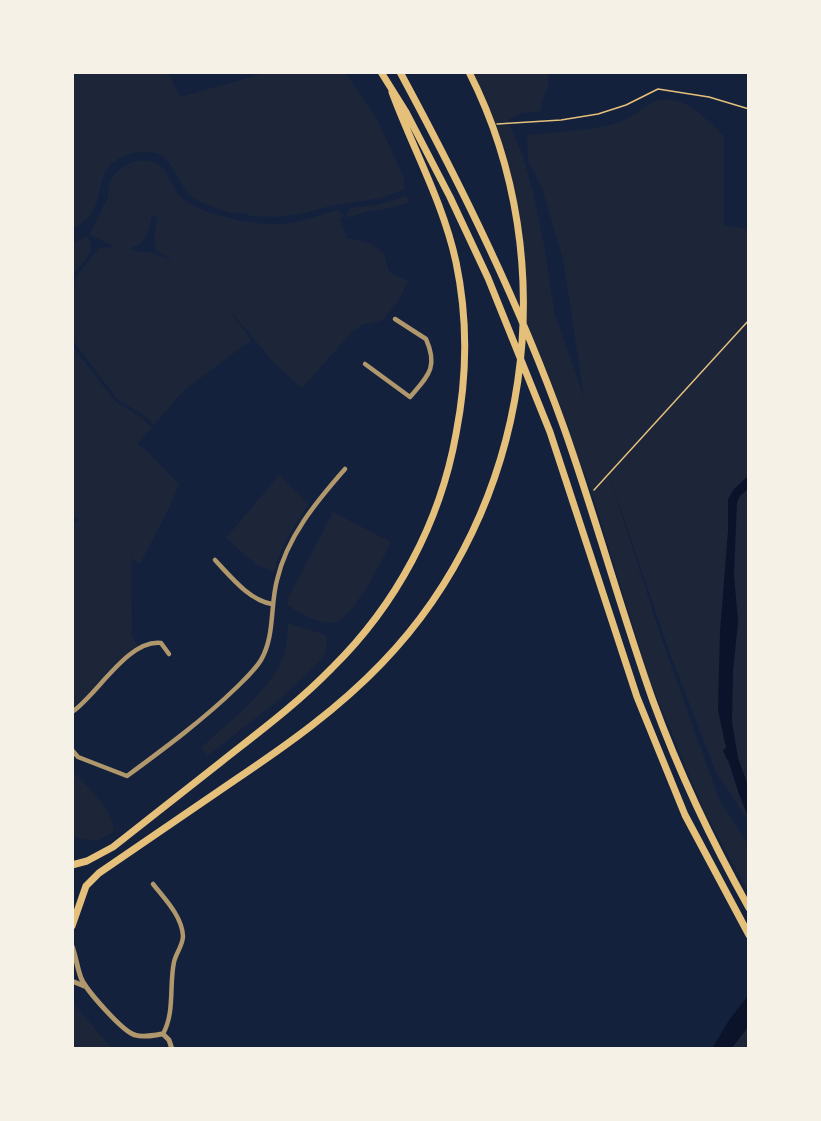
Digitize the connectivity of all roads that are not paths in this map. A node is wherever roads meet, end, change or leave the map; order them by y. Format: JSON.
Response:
{"nodes":[{"id":1,"x":381,"y":72,"type":"edge"},
{"id":2,"x":400,"y":72,"type":"edge"},
{"id":3,"x":469,"y":72,"type":"edge"},
{"id":4,"x":392,"y":92,"type":"junction"},
{"id":5,"x":395,"y":319,"type":"dead end"},
{"id":6,"x":365,"y":364,"type":"dead end"},
{"id":7,"x":345,"y":469,"type":"dead end"},
{"id":8,"x":215,"y":560,"type":"dead end"},
{"id":9,"x":272,"y":604,"type":"junction"},
{"id":10,"x":169,"y":654,"type":"dead end"},
{"id":11,"x":72,"y":712,"type":"edge"},
{"id":12,"x":72,"y":750,"type":"edge"},
{"id":13,"x":72,"y":865,"type":"edge"},
{"id":14,"x":153,"y":884,"type":"dead end"},
{"id":15,"x":749,"y":908,"type":"edge"},
{"id":16,"x":72,"y":926,"type":"edge"},
{"id":17,"x":749,"y":935,"type":"edge"},
{"id":18,"x":72,"y":946,"type":"edge"},
{"id":19,"x":72,"y":981,"type":"edge"},
{"id":20,"x":86,"y":987,"type":"junction"},
{"id":21,"x":163,"y":1034,"type":"junction"},
{"id":22,"x":172,"y":1049,"type":"edge"}],
"edges":[{"from":1,"to":4,"type":"highway"},
{"from":2,"to":15,"type":"highway"},
{"from":3,"to":16,"type":"highway"},
{"from":4,"to":13,"type":"highway"},
{"from":4,"to":17,"type":"highway"},
{"from":5,"to":6,"type":"street"},
{"from":7,"to":9,"type":"street"},
{"from":8,"to":9,"type":"street"},
{"from":9,"to":12,"type":"street"},
{"from":10,"to":11,"type":"street"},
{"from":14,"to":21,"type":"street"},
{"from":18,"to":20,"type":"street"},
{"from":19,"to":20,"type":"street"},
{"from":20,"to":21,"type":"street"},
{"from":21,"to":22,"type":"street"}]}
